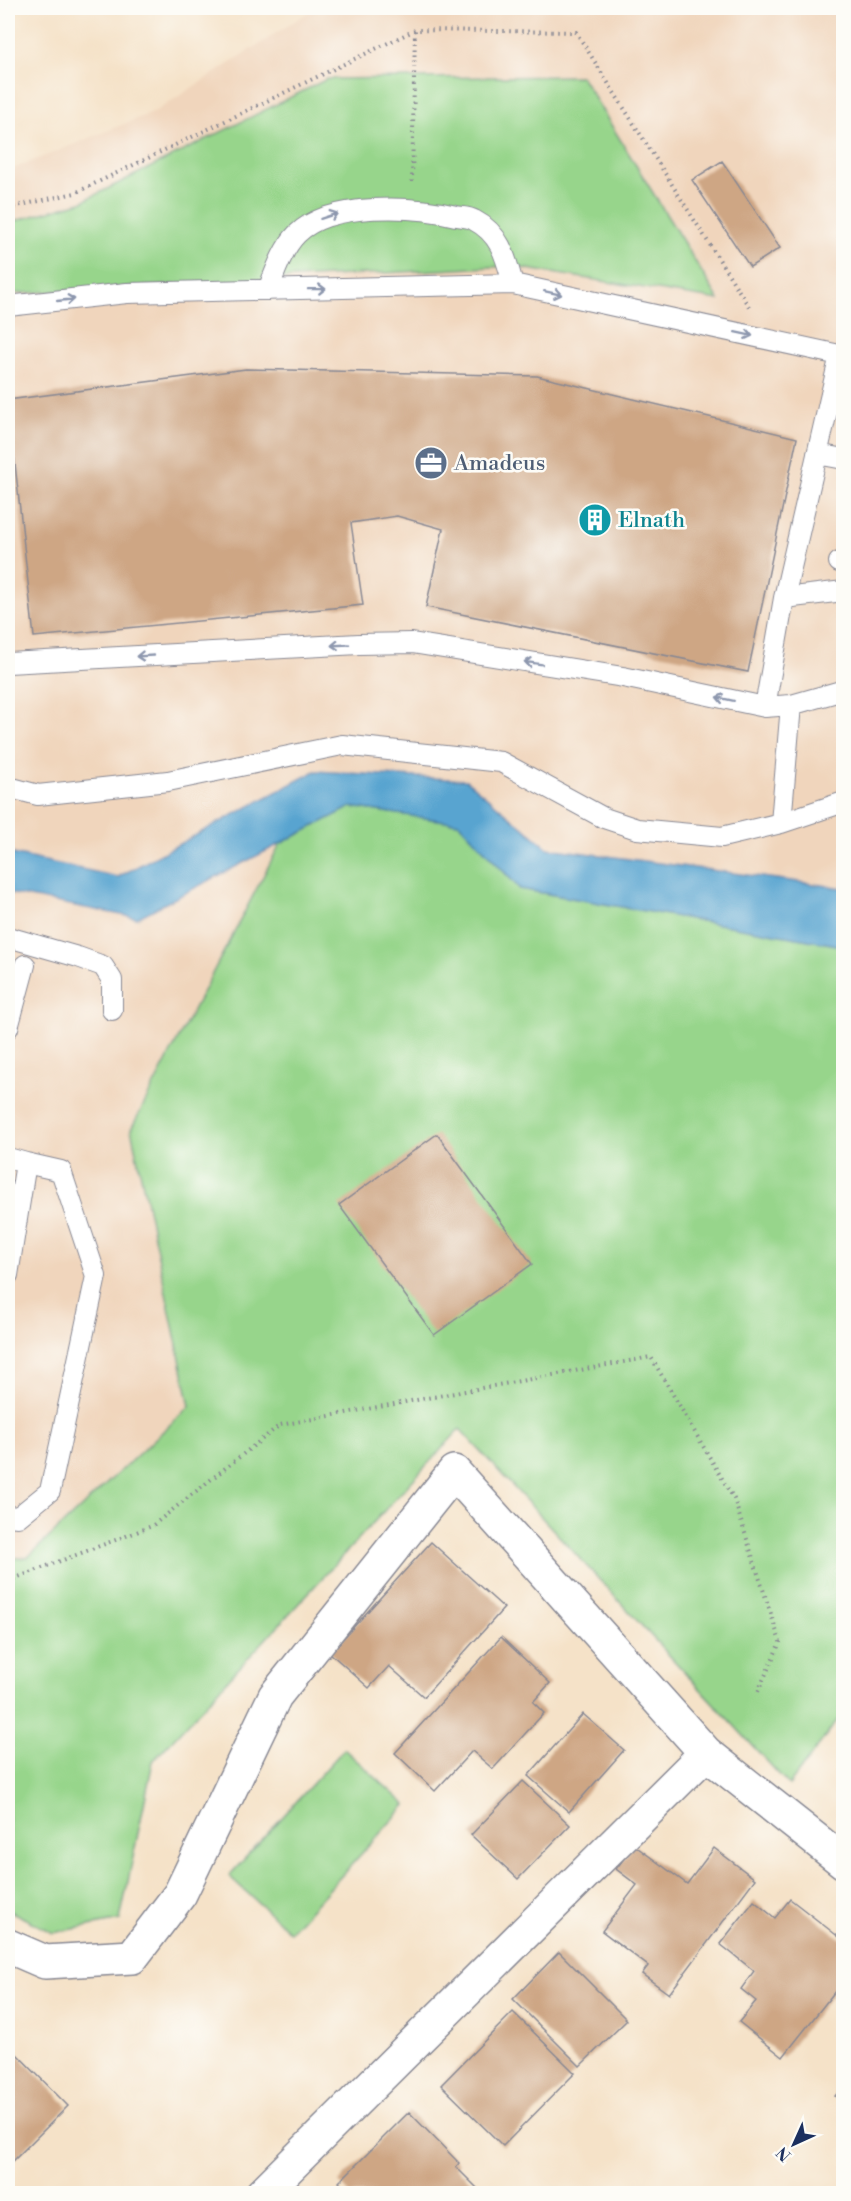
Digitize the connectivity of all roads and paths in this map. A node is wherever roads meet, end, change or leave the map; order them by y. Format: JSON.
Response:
{"nodes":[{"id":1,"x":415,"y":30,"type":"junction"},
{"id":2,"x":411,"y":188,"type":"dead end"},
{"id":3,"x":8,"y":208,"type":"edge"},
{"id":4,"x":513,"y":284,"type":"junction"},
{"id":5,"x":268,"y":290,"type":"junction"},
{"id":6,"x":8,"y":306,"type":"edge"},
{"id":7,"x":770,"y":340,"type":"junction"},
{"id":8,"x":842,"y":356,"type":"edge"},
{"id":9,"x":817,"y":454,"type":"junction"},
{"id":10,"x":843,"y":459,"type":"edge"},
{"id":11,"x":843,"y":591,"type":"edge"},
{"id":12,"x":784,"y":598,"type":"junction"},
{"id":13,"x":8,"y":663,"type":"edge"},
{"id":14,"x":843,"y":690,"type":"edge"},
{"id":15,"x":791,"y":705,"type":"junction"},
{"id":16,"x":765,"y":707,"type":"junction"},
{"id":17,"x":8,"y":787,"type":"edge"},
{"id":18,"x":843,"y":802,"type":"edge"},
{"id":19,"x":781,"y":822,"type":"junction"},
{"id":20,"x":8,"y":937,"type":"edge"},
{"id":21,"x":25,"y":965,"type":"dead end"},
{"id":22,"x":112,"y":1010,"type":"dead end"},
{"id":23,"x":8,"y":1028,"type":"edge"},
{"id":24,"x":17,"y":1161,"type":"edge"},
{"id":25,"x":8,"y":1275,"type":"edge"},
{"id":26,"x":8,"y":1516,"type":"edge"},
{"id":27,"x":706,"y":1753,"type":"junction"},
{"id":28,"x":843,"y":1862,"type":"edge"},
{"id":29,"x":8,"y":1946,"type":"edge"},
{"id":30,"x":262,"y":2193,"type":"edge"}],
"edges":[{"from":1,"to":2,"type":"path"},
{"from":1,"to":3,"type":"path"},
{"from":1,"to":7,"type":"path"},
{"from":5,"to":4,"type":"lane","one_way":true},
{"from":5,"to":4,"type":"lane","one_way":true},
{"from":4,"to":7,"type":"lane","one_way":true},
{"from":6,"to":5,"type":"lane","one_way":true},
{"from":7,"to":8,"type":"lane"},
{"from":8,"to":9,"type":"lane"},
{"from":9,"to":10,"type":"lane"},
{"from":9,"to":12,"type":"lane"},
{"from":11,"to":12,"type":"lane"},
{"from":12,"to":16,"type":"lane"},
{"from":16,"to":13,"type":"lane","one_way":true},
{"from":14,"to":15,"type":"lane"},
{"from":15,"to":16,"type":"lane"},
{"from":15,"to":19,"type":"lane"},
{"from":17,"to":19,"type":"lane"},
{"from":18,"to":19,"type":"lane"},
{"from":20,"to":22,"type":"lane"},
{"from":21,"to":23,"type":"lane"},
{"from":24,"to":25,"type":"lane"},
{"from":24,"to":26,"type":"lane"},
{"from":27,"to":28,"type":"street"},
{"from":27,"to":29,"type":"street"},
{"from":27,"to":30,"type":"street"}]}
